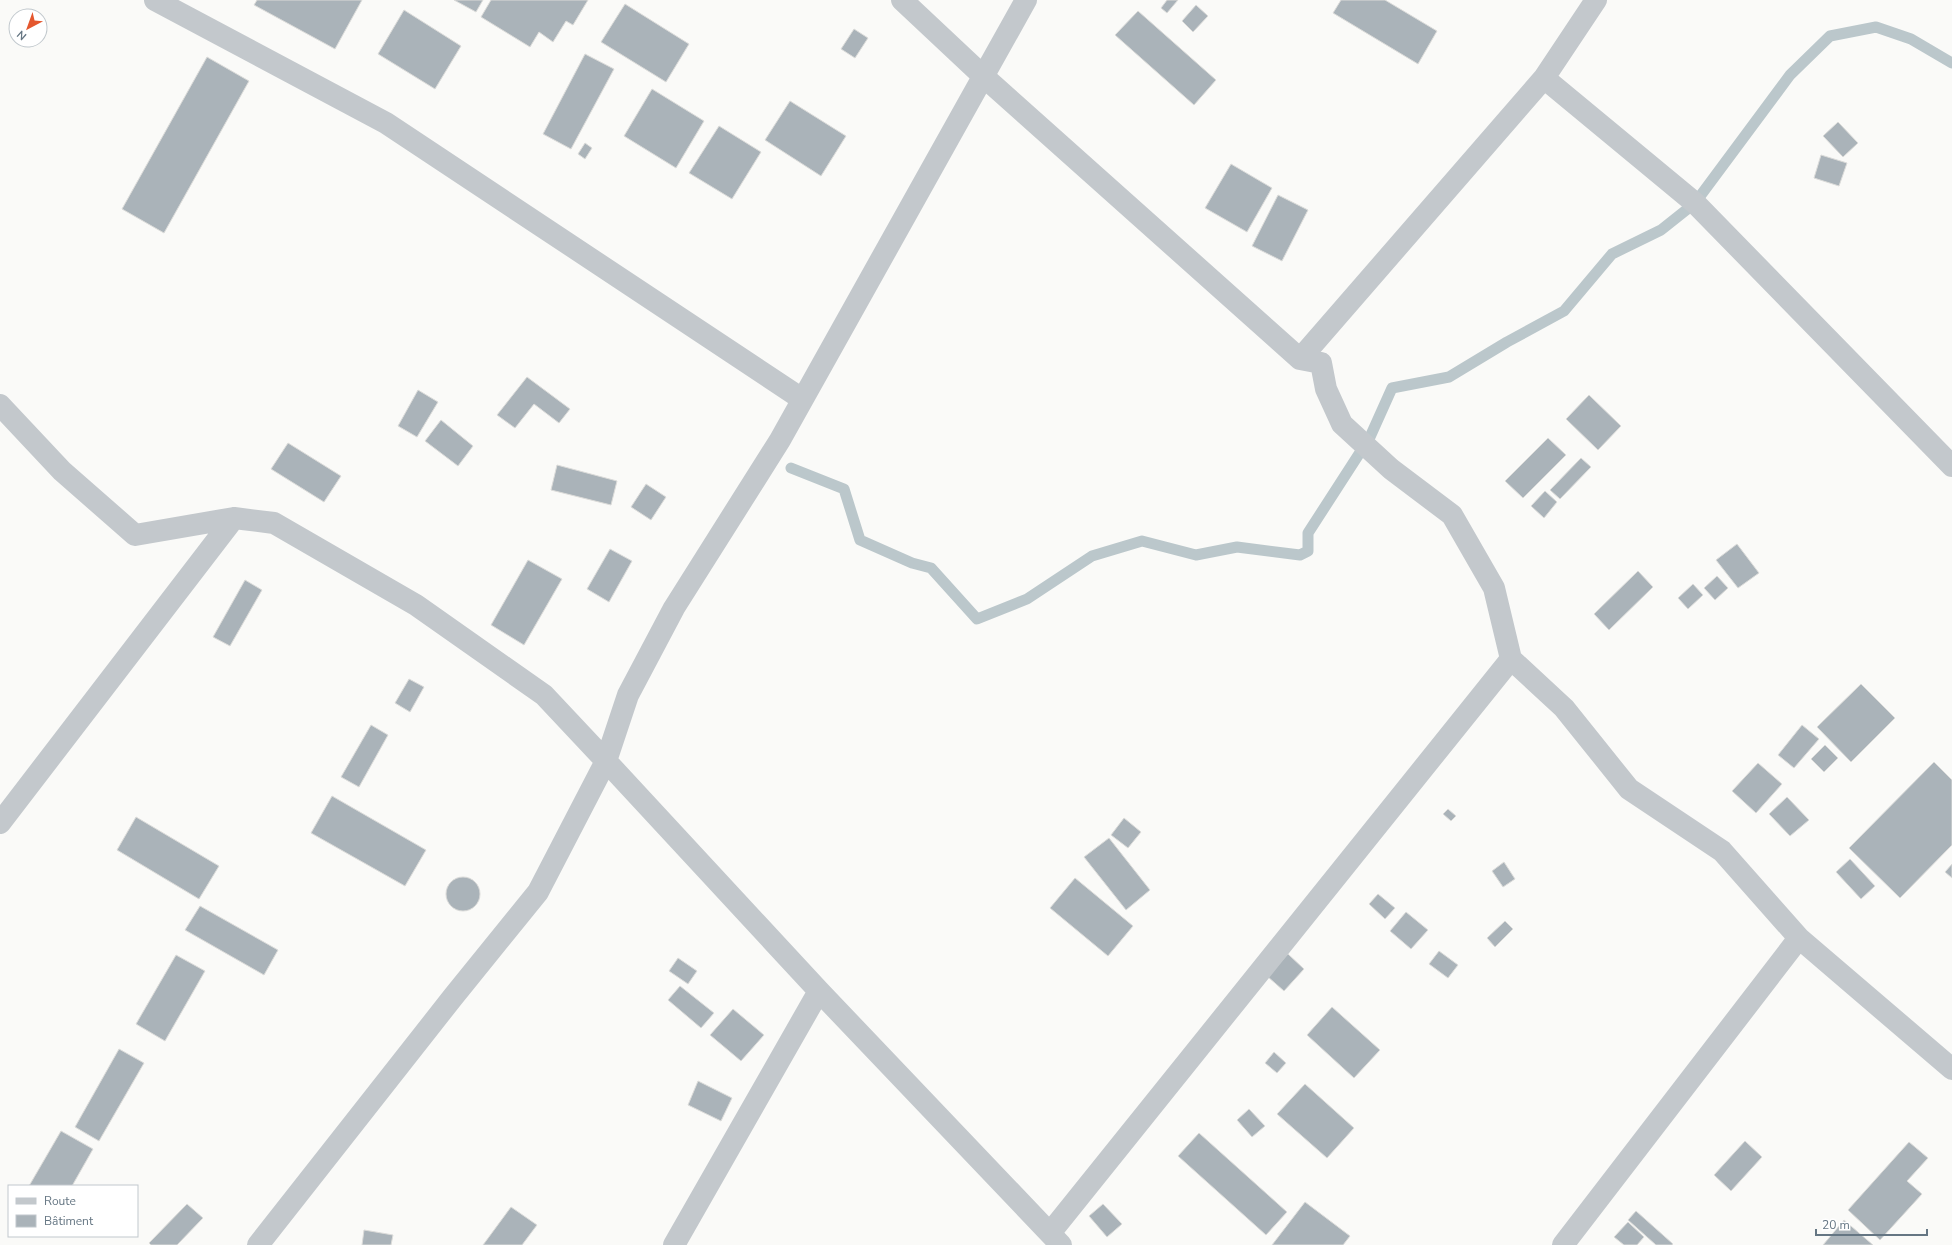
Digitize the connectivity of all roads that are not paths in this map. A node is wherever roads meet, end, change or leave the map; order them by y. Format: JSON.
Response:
{"nodes":[{"id":1,"x":155,"y":0,"type":"edge"},
{"id":2,"x":902,"y":0,"type":"edge"},
{"id":3,"x":1026,"y":0,"type":"edge"},
{"id":4,"x":1596,"y":0,"type":"edge"},
{"id":5,"x":983,"y":76,"type":"junction"},
{"id":6,"x":1544,"y":78,"type":"junction"},
{"id":7,"x":1300,"y":359,"type":"junction"},
{"id":8,"x":802,"y":400,"type":"junction"},
{"id":9,"x":0,"y":405,"type":"edge"},
{"id":10,"x":1952,"y":466,"type":"edge"},
{"id":11,"x":234,"y":518,"type":"junction"},
{"id":12,"x":1512,"y":659,"type":"junction"},
{"id":13,"x":606,"y":762,"type":"junction"},
{"id":14,"x":0,"y":823,"type":"edge"},
{"id":15,"x":1799,"y":938,"type":"junction"},
{"id":16,"x":819,"y":990,"type":"junction"},
{"id":17,"x":1952,"y":1070,"type":"edge"},
{"id":18,"x":1056,"y":1239,"type":"edge"},
{"id":19,"x":258,"y":1245,"type":"edge"},
{"id":20,"x":674,"y":1245,"type":"edge"},
{"id":21,"x":1563,"y":1245,"type":"edge"}],
"edges":[{"from":1,"to":8,"type":"street"},
{"from":2,"to":5,"type":"street"},
{"from":3,"to":5,"type":"street"},
{"from":4,"to":6,"type":"street"},
{"from":5,"to":7,"type":"street"},
{"from":5,"to":8,"type":"street"},
{"from":6,"to":7,"type":"street"},
{"from":6,"to":10,"type":"street"},
{"from":7,"to":12,"type":"street"},
{"from":8,"to":13,"type":"street"},
{"from":9,"to":11,"type":"street"},
{"from":11,"to":13,"type":"street"},
{"from":11,"to":14,"type":"street"},
{"from":12,"to":15,"type":"street"},
{"from":12,"to":18,"type":"street"},
{"from":13,"to":16,"type":"street"},
{"from":13,"to":19,"type":"street"},
{"from":15,"to":17,"type":"street"},
{"from":15,"to":21,"type":"street"},
{"from":16,"to":18,"type":"street"},
{"from":16,"to":20,"type":"street"}]}
